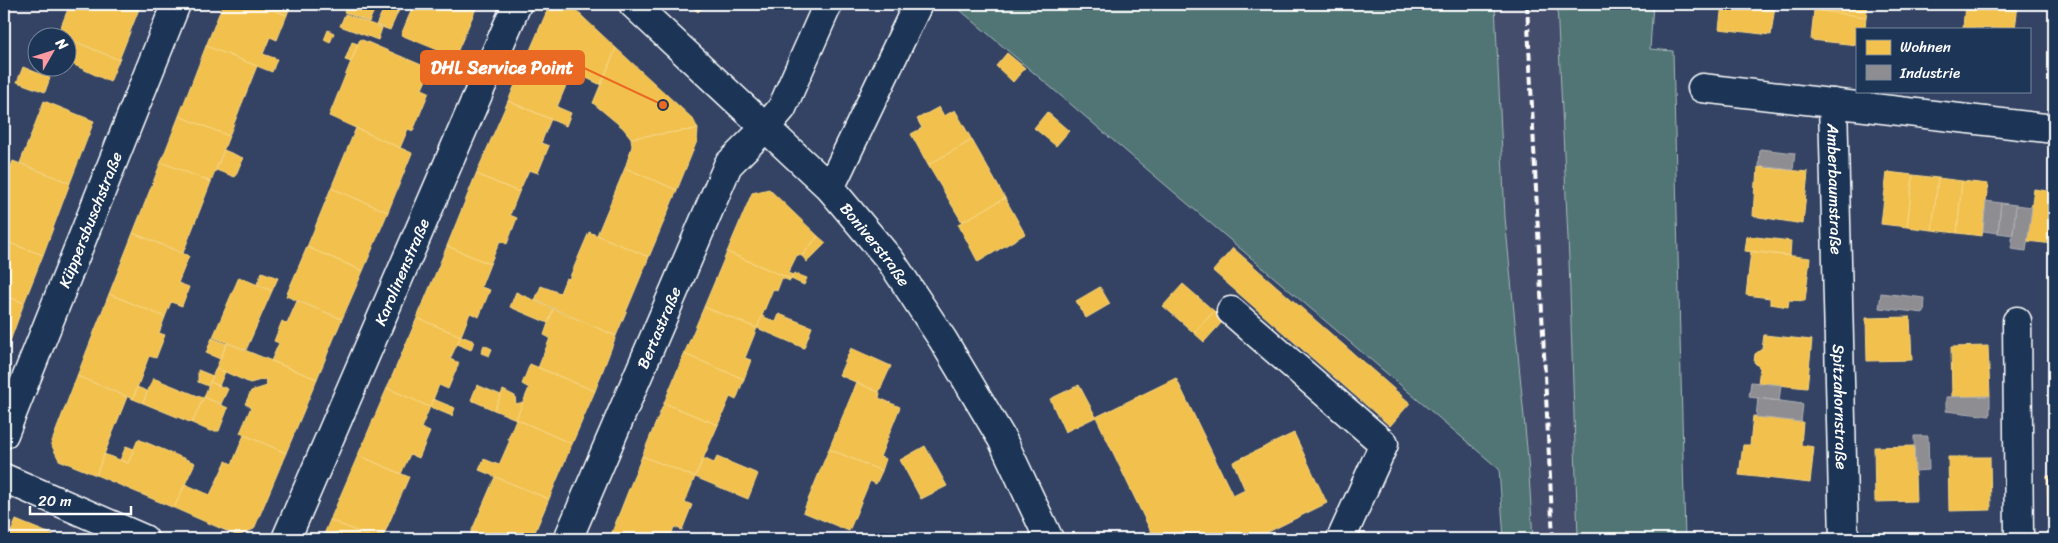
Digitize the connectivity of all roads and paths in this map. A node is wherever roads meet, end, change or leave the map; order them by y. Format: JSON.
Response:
{"nodes":[{"id":1,"x":176,"y":4,"type":"edge"},
{"id":2,"x":517,"y":4,"type":"edge"},
{"id":3,"x":633,"y":4,"type":"edge"},
{"id":4,"x":828,"y":4,"type":"edge"},
{"id":5,"x":918,"y":4,"type":"edge"},
{"id":6,"x":1702,"y":88,"type":"dead end"},
{"id":7,"x":1834,"y":103,"type":"junction"},
{"id":8,"x":766,"y":127,"type":"junction"},
{"id":9,"x":2054,"y":129,"type":"edge"},
{"id":10,"x":830,"y":188,"type":"junction"},
{"id":11,"x":1837,"y":274,"type":"joint"},
{"id":12,"x":1231,"y":311,"type":"dead end"},
{"id":13,"x":2016,"y":320,"type":"dead end"},
{"id":14,"x":4,"y":434,"type":"edge"},
{"id":15,"x":4,"y":478,"type":"edge"},
{"id":16,"x":144,"y":539,"type":"edge"},
{"id":17,"x":286,"y":539,"type":"edge"},
{"id":18,"x":568,"y":539,"type":"edge"},
{"id":19,"x":1049,"y":539,"type":"edge"},
{"id":20,"x":1340,"y":539,"type":"edge"},
{"id":21,"x":1844,"y":539,"type":"edge"},
{"id":22,"x":2019,"y":539,"type":"edge"}],
"edges":[{"from":1,"to":14,"type":"street","name":"Küppersbuschstraße"},
{"from":2,"to":17,"type":"street","name":"Karolinenstraße"},
{"from":3,"to":8,"type":"street","name":"Boniverstraße"},
{"from":4,"to":8,"type":"street","name":"Bertastraße"},
{"from":5,"to":10,"type":"street"},
{"from":6,"to":7,"type":"street","name":"Amberbaumstraße"},
{"from":7,"to":9,"type":"street","name":"Amberbaumstraße"},
{"from":7,"to":11,"type":"street","name":"Amberbaumstraße"},
{"from":8,"to":10,"type":"street","name":"Boniverstraße"},
{"from":8,"to":18,"type":"street","name":"Bertastraße"},
{"from":10,"to":19,"type":"street","name":"Boniverstraße"},
{"from":11,"to":21,"type":"street","name":"Spitzahornstraße"},
{"from":12,"to":20,"type":"street"},
{"from":13,"to":22,"type":"street"},
{"from":15,"to":16,"type":"street"}]}
